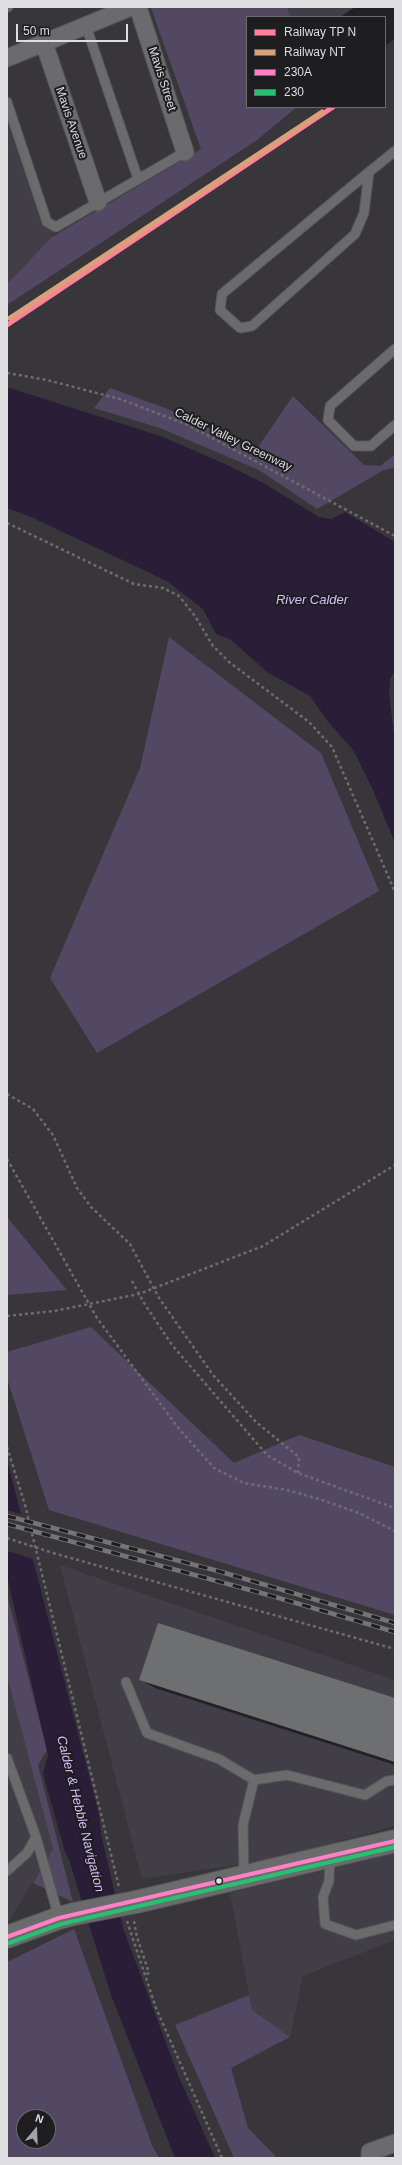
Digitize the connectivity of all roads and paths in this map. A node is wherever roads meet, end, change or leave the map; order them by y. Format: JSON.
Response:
{"nodes":[{"id":1,"x":131,"y":7,"type":"edge"},
{"id":2,"x":138,"y":7,"type":"edge"},
{"id":3,"x":86,"y":26,"type":"junction"},
{"id":4,"x":44,"y":43,"type":"junction"},
{"id":5,"x":7,"y":58,"type":"edge"},
{"id":6,"x":7,"y":102,"type":"edge"},
{"id":7,"x":395,"y":151,"type":"edge"},
{"id":8,"x":185,"y":152,"type":"joint"},
{"id":9,"x":369,"y":172,"type":"junction"},
{"id":10,"x":138,"y":179,"type":"junction"},
{"id":11,"x":98,"y":202,"type":"junction"},
{"id":12,"x":395,"y":349,"type":"edge"},
{"id":13,"x":7,"y":373,"type":"edge"},
{"id":14,"x":395,"y":425,"type":"edge"},
{"id":15,"x":7,"y":523,"type":"edge"},
{"id":16,"x":395,"y":536,"type":"edge"},
{"id":17,"x":395,"y":892,"type":"edge"},
{"id":18,"x":7,"y":1094,"type":"edge"},
{"id":19,"x":7,"y":1159,"type":"edge"},
{"id":20,"x":395,"y":1165,"type":"edge"},
{"id":21,"x":132,"y":1282,"type":"dead end"},
{"id":22,"x":139,"y":1294,"type":"junction"},
{"id":23,"x":7,"y":1316,"type":"edge"},
{"id":24,"x":7,"y":1447,"type":"edge"},
{"id":25,"x":298,"y":1473,"type":"junction"},
{"id":26,"x":395,"y":1508,"type":"edge"},
{"id":27,"x":395,"y":1531,"type":"edge"},
{"id":28,"x":7,"y":1538,"type":"edge"},
{"id":29,"x":395,"y":1649,"type":"edge"},
{"id":30,"x":126,"y":1682,"type":"dead end"},
{"id":31,"x":7,"y":1758,"type":"edge"},
{"id":32,"x":254,"y":1780,"type":"junction"},
{"id":33,"x":395,"y":1780,"type":"edge"},
{"id":34,"x":36,"y":1838,"type":"junction"},
{"id":35,"x":395,"y":1841,"type":"edge"},
{"id":36,"x":330,"y":1857,"type":"junction"},
{"id":37,"x":7,"y":1871,"type":"edge"},
{"id":38,"x":244,"y":1877,"type":"junction"},
{"id":39,"x":129,"y":1907,"type":"junction"},
{"id":40,"x":67,"y":1916,"type":"junction"},
{"id":41,"x":395,"y":1925,"type":"edge"},
{"id":42,"x":7,"y":1938,"type":"edge"},
{"id":43,"x":145,"y":1975,"type":"junction"},
{"id":44,"x":395,"y":2143,"type":"edge"},
{"id":45,"x":222,"y":2158,"type":"edge"},
{"id":46,"x":370,"y":2158,"type":"edge"}],
"edges":[{"from":1,"to":3,"type":"street"},
{"from":2,"to":8,"type":"street","name":"Mavis Street"},
{"from":3,"to":4,"type":"street"},
{"from":3,"to":10,"type":"lane"},
{"from":4,"to":5,"type":"street"},
{"from":4,"to":11,"type":"street","name":"Mavis Avenue"},
{"from":6,"to":11,"type":"lane"},
{"from":7,"to":9,"type":"lane"},
{"from":8,"to":10,"type":"lane"},
{"from":9,"to":9,"type":"lane"},
{"from":10,"to":11,"type":"lane"},
{"from":12,"to":14,"type":"lane"},
{"from":13,"to":16,"type":"path","name":"Calder Valley Greenway"},
{"from":15,"to":17,"type":"path"},
{"from":18,"to":25,"type":"path"},
{"from":19,"to":27,"type":"path"},
{"from":20,"to":22,"type":"path"},
{"from":21,"to":22,"type":"path"},
{"from":22,"to":23,"type":"path"},
{"from":22,"to":25,"type":"path"},
{"from":24,"to":39,"type":"path"},
{"from":25,"to":26,"type":"path"},
{"from":28,"to":29,"type":"path","bridge":true},
{"from":30,"to":32,"type":"lane"},
{"from":31,"to":34,"type":"lane"},
{"from":32,"to":33,"type":"lane"},
{"from":32,"to":38,"type":"lane"},
{"from":34,"to":37,"type":"lane"},
{"from":34,"to":40,"type":"lane"},
{"from":35,"to":36,"type":"street"},
{"from":36,"to":38,"type":"street"},
{"from":36,"to":41,"type":"lane"},
{"from":38,"to":39,"type":"street"},
{"from":39,"to":40,"type":"street","bridge":true},
{"from":39,"to":43,"type":"path"},
{"from":39,"to":43,"type":"path"},
{"from":40,"to":42,"type":"street"},
{"from":43,"to":45,"type":"path"},
{"from":44,"to":46,"type":"street"}]}
